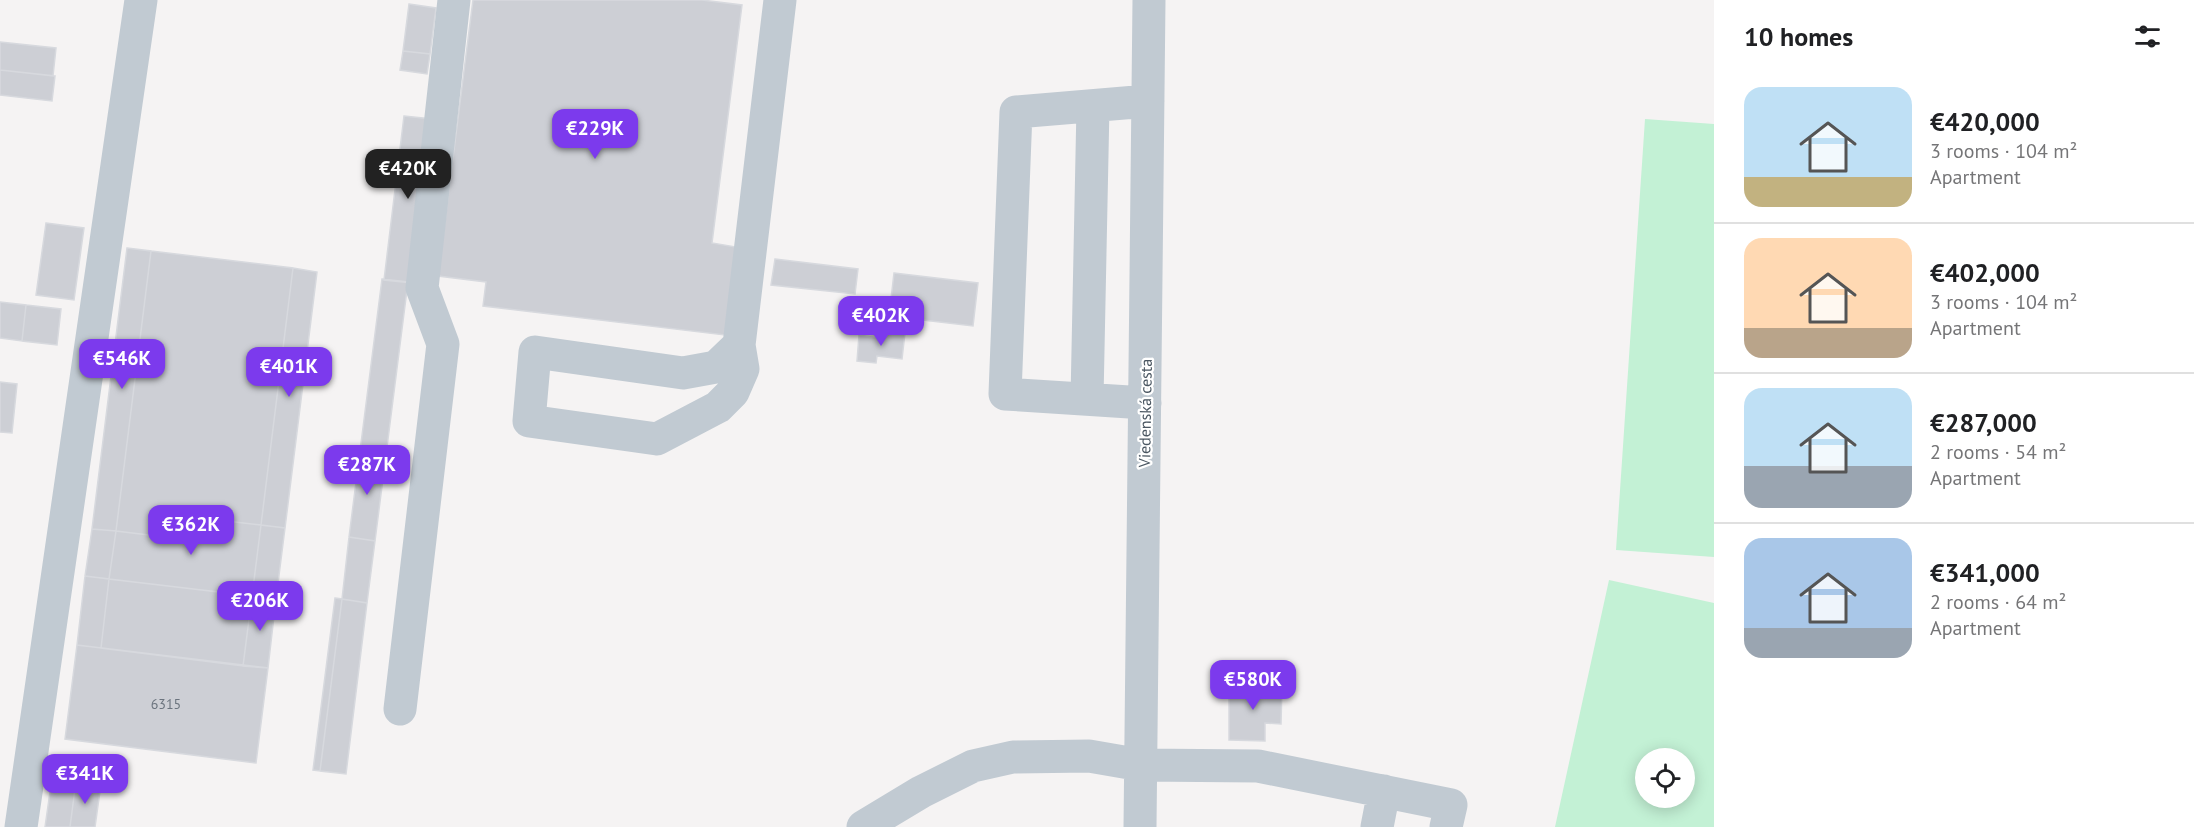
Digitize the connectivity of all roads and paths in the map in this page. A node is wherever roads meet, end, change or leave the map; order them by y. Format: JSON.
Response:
{"nodes":[{"id":1,"x":141,"y":0,"type":"edge"},
{"id":2,"x":454,"y":0,"type":"edge"},
{"id":3,"x":780,"y":0,"type":"edge"},
{"id":4,"x":1141,"y":0,"type":"edge"},
{"id":5,"x":1149,"y":0,"type":"edge"},
{"id":6,"x":1168,"y":0,"type":"edge"},
{"id":7,"x":1149,"y":34,"type":"junction"},
{"id":8,"x":1148,"y":101,"type":"junction"},
{"id":9,"x":1093,"y":106,"type":"junction"},
{"id":10,"x":739,"y":345,"type":"junction"},
{"id":11,"x":1087,"y":399,"type":"junction"},
{"id":12,"x":1145,"y":402,"type":"junction"},
{"id":13,"x":400,"y":709,"type":"dead end"},
{"id":14,"x":1141,"y":765,"type":"junction"},
{"id":15,"x":1384,"y":791,"type":"junction"},
{"id":16,"x":21,"y":827,"type":"edge"},
{"id":17,"x":863,"y":827,"type":"edge"},
{"id":18,"x":1140,"y":827,"type":"edge"},
{"id":19,"x":1377,"y":827,"type":"edge"},
{"id":20,"x":1446,"y":827,"type":"edge"}],
"edges":[{"from":1,"to":16,"type":"street"},
{"from":2,"to":13,"type":"street"},
{"from":3,"to":10,"type":"street"},
{"from":4,"to":7,"type":"street"},
{"from":5,"to":7,"type":"street","name":"Viedenská cesta"},
{"from":6,"to":7,"type":"street"},
{"from":7,"to":8,"type":"street","name":"Viedenská cesta"},
{"from":8,"to":9,"type":"street"},
{"from":8,"to":12,"type":"street","name":"Viedenská cesta"},
{"from":9,"to":11,"type":"street"},
{"from":9,"to":11,"type":"street"},
{"from":10,"to":10,"type":"street"},
{"from":11,"to":12,"type":"street"},
{"from":12,"to":14,"type":"street","name":"Viedenská cesta"},
{"from":14,"to":15,"type":"street"},
{"from":14,"to":17,"type":"street"},
{"from":14,"to":18,"type":"street","name":"Viedenská cesta"},
{"from":15,"to":19,"type":"street"},
{"from":15,"to":20,"type":"street"}]}
